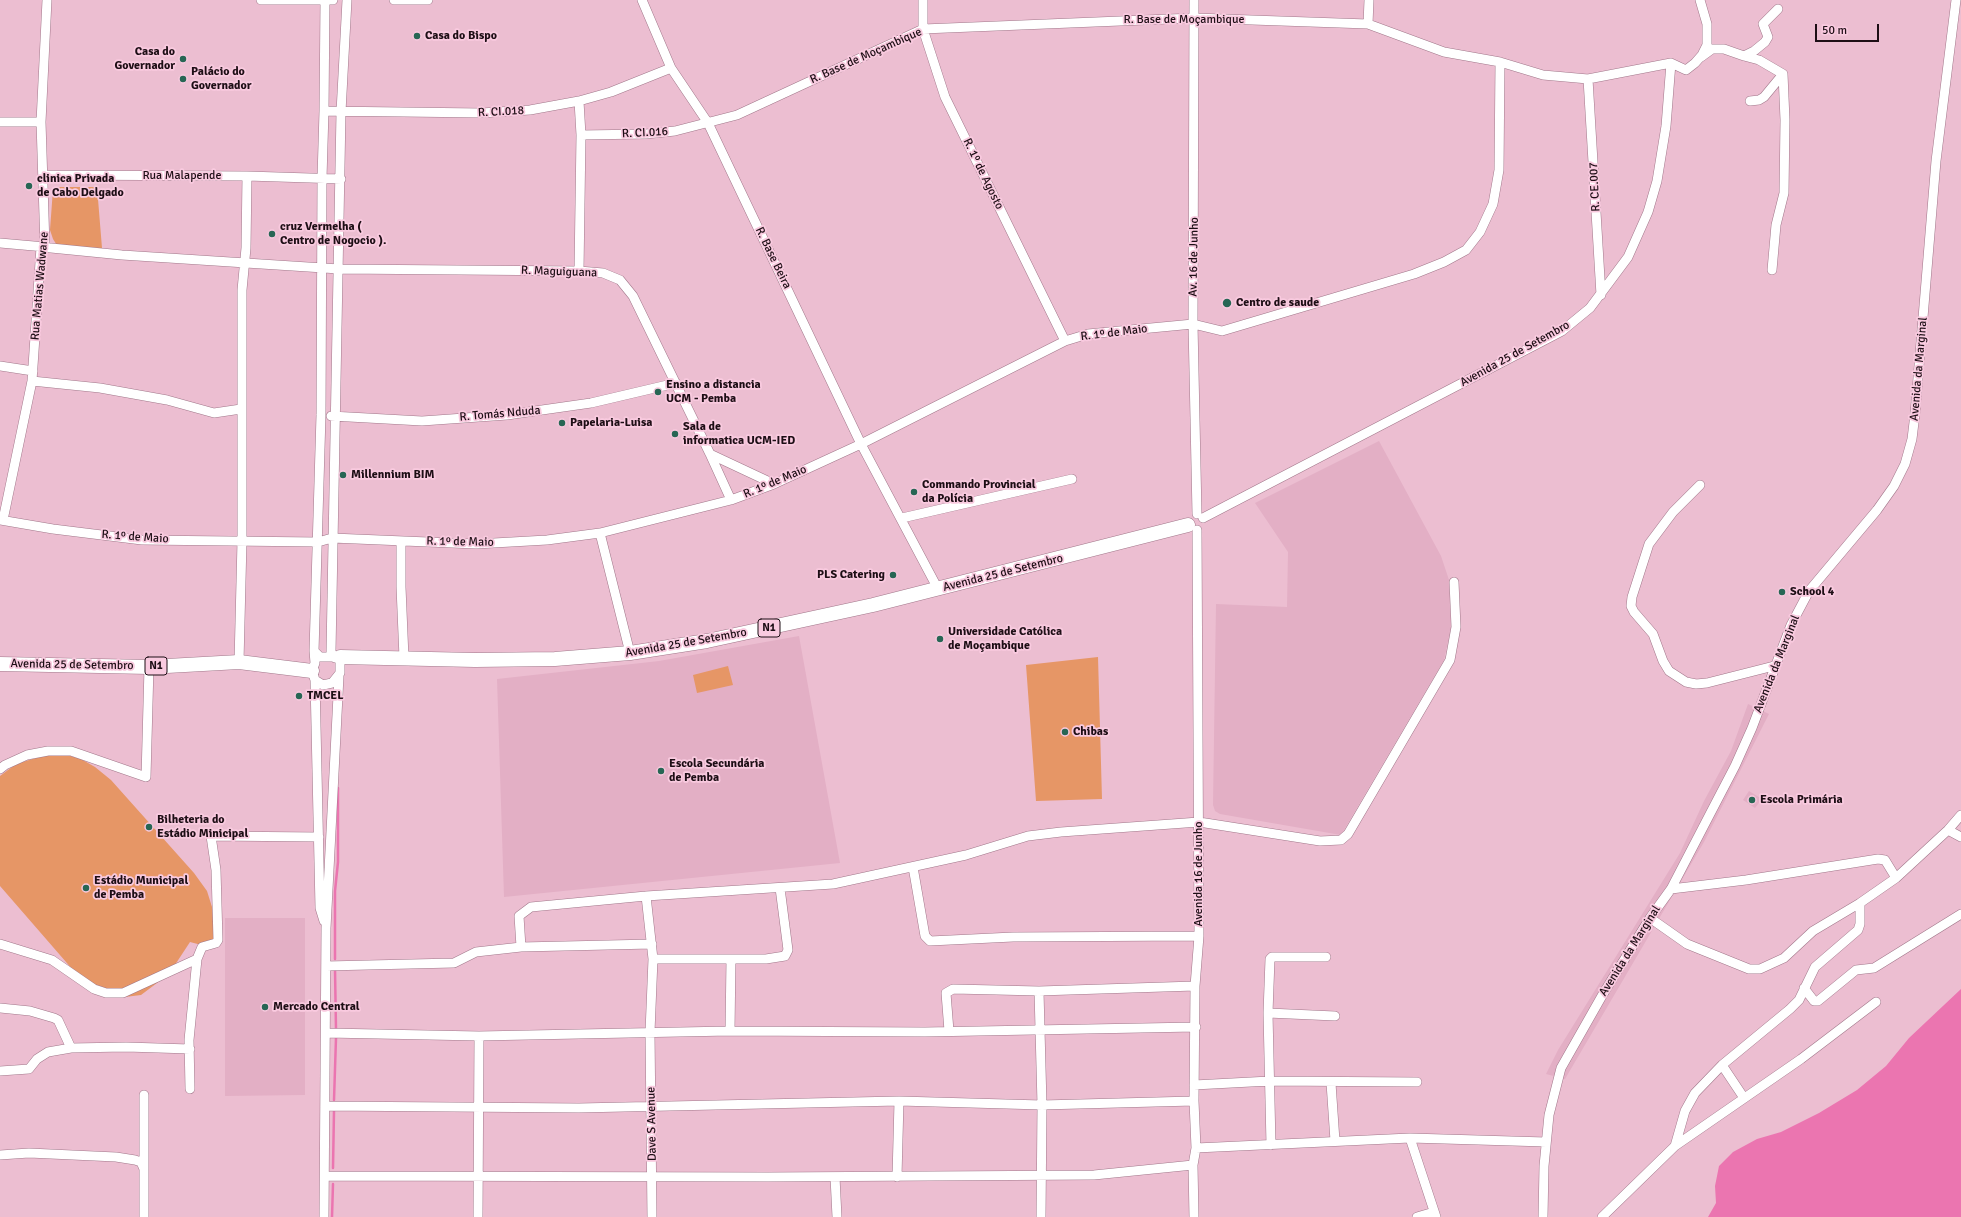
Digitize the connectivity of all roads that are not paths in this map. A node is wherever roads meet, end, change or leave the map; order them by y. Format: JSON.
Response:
{"nodes":[{"id":1,"x":47,"y":0,"type":"edge"},
{"id":2,"x":261,"y":0,"type":"edge"},
{"id":3,"x":329,"y":0,"type":"edge"},
{"id":4,"x":347,"y":0,"type":"edge"},
{"id":5,"x":394,"y":0,"type":"edge"},
{"id":6,"x":428,"y":0,"type":"edge"},
{"id":7,"x":642,"y":0,"type":"edge"},
{"id":8,"x":923,"y":0,"type":"edge"},
{"id":9,"x":1194,"y":0,"type":"edge"},
{"id":10,"x":1369,"y":0,"type":"edge"},
{"id":11,"x":1700,"y":0,"type":"edge"},
{"id":12,"x":1956,"y":0,"type":"edge"},
{"id":13,"x":1778,"y":9,"type":"dead end"},
{"id":14,"x":1194,"y":18,"type":"junction"},
{"id":15,"x":1368,"y":24,"type":"junction"},
{"id":16,"x":923,"y":29,"type":"junction"},
{"id":17,"x":1744,"y":56,"type":"junction"},
{"id":18,"x":1701,"y":57,"type":"junction"},
{"id":19,"x":1500,"y":62,"type":"junction"},
{"id":20,"x":1671,"y":63,"type":"junction"},
{"id":21,"x":671,"y":68,"type":"junction"},
{"id":22,"x":1783,"y":74,"type":"junction"},
{"id":23,"x":1588,"y":79,"type":"junction"},
{"id":24,"x":579,"y":101,"type":"junction"},
{"id":25,"x":1750,"y":101,"type":"dead end"},
{"id":26,"x":324,"y":111,"type":"junction"},
{"id":27,"x":341,"y":112,"type":"junction"},
{"id":28,"x":0,"y":122,"type":"edge"},
{"id":29,"x":41,"y":122,"type":"junction"},
{"id":30,"x":708,"y":123,"type":"junction"},
{"id":31,"x":581,"y":135,"type":"junction"},
{"id":32,"x":43,"y":175,"type":"junction"},
{"id":33,"x":247,"y":176,"type":"junction"},
{"id":34,"x":322,"y":178,"type":"junction"},
{"id":35,"x":340,"y":179,"type":"junction"},
{"id":36,"x":0,"y":243,"type":"edge"},
{"id":37,"x":43,"y":247,"type":"junction"},
{"id":38,"x":244,"y":263,"type":"junction"},
{"id":39,"x":322,"y":267,"type":"junction"},
{"id":40,"x":339,"y":269,"type":"junction"},
{"id":41,"x":1772,"y":270,"type":"dead end"},
{"id":42,"x":579,"y":271,"type":"junction"},
{"id":43,"x":1601,"y":295,"type":"junction"},
{"id":44,"x":1193,"y":324,"type":"junction"},
{"id":45,"x":1065,"y":341,"type":"junction"},
{"id":46,"x":0,"y":366,"type":"edge"},
{"id":47,"x":33,"y":371,"type":"junction"},
{"id":48,"x":32,"y":381,"type":"junction"},
{"id":49,"x":676,"y":383,"type":"junction"},
{"id":50,"x":241,"y":409,"type":"junction"},
{"id":51,"x":321,"y":416,"type":"junction"},
{"id":52,"x":335,"y":416,"type":"junction"},
{"id":53,"x":861,"y":444,"type":"junction"},
{"id":54,"x":710,"y":454,"type":"junction"},
{"id":55,"x":1072,"y":479,"type":"dead end"},
{"id":56,"x":774,"y":484,"type":"junction"},
{"id":57,"x":1700,"y":485,"type":"dead end"},
{"id":58,"x":731,"y":500,"type":"junction"},
{"id":59,"x":902,"y":518,"type":"junction"},
{"id":60,"x":2,"y":520,"type":"edge"},
{"id":61,"x":1196,"y":522,"type":"junction"},
{"id":62,"x":600,"y":533,"type":"junction"},
{"id":63,"x":332,"y":538,"type":"junction"},
{"id":64,"x":242,"y":540,"type":"junction"},
{"id":65,"x":401,"y":541,"type":"junction"},
{"id":66,"x":318,"y":542,"type":"junction"},
{"id":67,"x":1454,"y":582,"type":"dead end"},
{"id":68,"x":938,"y":589,"type":"junction"},
{"id":69,"x":314,"y":651,"type":"junction"},
{"id":70,"x":630,"y":653,"type":"junction"},
{"id":71,"x":336,"y":655,"type":"junction"},
{"id":72,"x":404,"y":658,"type":"junction"},
{"id":73,"x":239,"y":662,"type":"junction"},
{"id":74,"x":0,"y":664,"type":"edge"},
{"id":75,"x":1774,"y":666,"type":"junction"},
{"id":76,"x":149,"y":667,"type":"junction"},
{"id":77,"x":314,"y":676,"type":"junction"},
{"id":78,"x":339,"y":676,"type":"junction"},
{"id":79,"x":0,"y":769,"type":"edge"},
{"id":80,"x":319,"y":800,"type":"junction"},
{"id":81,"x":331,"y":800,"type":"junction"},
{"id":82,"x":1961,"y":815,"type":"edge"},
{"id":83,"x":1199,"y":822,"type":"junction"},
{"id":84,"x":1948,"y":830,"type":"junction"},
{"id":85,"x":319,"y":837,"type":"junction"},
{"id":86,"x":1961,"y":837,"type":"edge"},
{"id":87,"x":913,"y":867,"type":"junction"},
{"id":88,"x":1896,"y":878,"type":"junction"},
{"id":89,"x":780,"y":888,"type":"junction"},
{"id":90,"x":1671,"y":889,"type":"junction"},
{"id":91,"x":646,"y":896,"type":"junction"},
{"id":92,"x":1860,"y":903,"type":"junction"},
{"id":93,"x":1961,"y":914,"type":"edge"},
{"id":94,"x":1650,"y":918,"type":"junction"},
{"id":95,"x":326,"y":928,"type":"junction"},
{"id":96,"x":1199,"y":936,"type":"junction"},
{"id":97,"x":0,"y":944,"type":"edge"},
{"id":98,"x":652,"y":944,"type":"junction"},
{"id":99,"x":521,"y":947,"type":"junction"},
{"id":100,"x":1326,"y":957,"type":"dead end"},
{"id":101,"x":198,"y":959,"type":"junction"},
{"id":102,"x":653,"y":959,"type":"junction"},
{"id":103,"x":731,"y":960,"type":"junction"},
{"id":104,"x":326,"y":966,"type":"junction"},
{"id":105,"x":1195,"y":986,"type":"junction"},
{"id":106,"x":1804,"y":988,"type":"junction"},
{"id":107,"x":1039,"y":991,"type":"junction"},
{"id":108,"x":1876,"y":1002,"type":"dead end"},
{"id":109,"x":0,"y":1008,"type":"edge"},
{"id":110,"x":1268,"y":1013,"type":"junction"},
{"id":111,"x":1335,"y":1016,"type":"dead end"},
{"id":112,"x":1196,"y":1027,"type":"junction"},
{"id":113,"x":1041,"y":1030,"type":"junction"},
{"id":114,"x":730,"y":1031,"type":"junction"},
{"id":115,"x":949,"y":1031,"type":"junction"},
{"id":116,"x":650,"y":1032,"type":"junction"},
{"id":117,"x":327,"y":1033,"type":"junction"},
{"id":118,"x":479,"y":1036,"type":"junction"},
{"id":119,"x":71,"y":1048,"type":"junction"},
{"id":120,"x":190,"y":1049,"type":"junction"},
{"id":121,"x":1722,"y":1065,"type":"junction"},
{"id":122,"x":0,"y":1071,"type":"edge"},
{"id":123,"x":1270,"y":1081,"type":"junction"},
{"id":124,"x":1418,"y":1082,"type":"dead end"},
{"id":125,"x":1331,"y":1083,"type":"junction"},
{"id":126,"x":1194,"y":1085,"type":"junction"},
{"id":127,"x":190,"y":1089,"type":"dead end"},
{"id":128,"x":144,"y":1096,"type":"dead end"},
{"id":129,"x":1744,"y":1098,"type":"junction"},
{"id":130,"x":899,"y":1101,"type":"junction"},
{"id":131,"x":1194,"y":1101,"type":"junction"},
{"id":132,"x":1042,"y":1105,"type":"junction"},
{"id":133,"x":325,"y":1106,"type":"junction"},
{"id":134,"x":479,"y":1106,"type":"junction"},
{"id":135,"x":651,"y":1107,"type":"junction"},
{"id":136,"x":1410,"y":1138,"type":"junction"},
{"id":137,"x":1335,"y":1141,"type":"junction"},
{"id":138,"x":1546,"y":1142,"type":"junction"},
{"id":139,"x":1271,"y":1145,"type":"junction"},
{"id":140,"x":1675,"y":1146,"type":"junction"},
{"id":141,"x":1196,"y":1148,"type":"junction"},
{"id":142,"x":0,"y":1155,"type":"edge"},
{"id":143,"x":1193,"y":1165,"type":"junction"},
{"id":144,"x":144,"y":1169,"type":"junction"},
{"id":145,"x":1041,"y":1175,"type":"junction"},
{"id":146,"x":325,"y":1176,"type":"junction"},
{"id":147,"x":478,"y":1177,"type":"junction"},
{"id":148,"x":652,"y":1177,"type":"junction"},
{"id":149,"x":835,"y":1177,"type":"junction"},
{"id":150,"x":897,"y":1177,"type":"junction"},
{"id":151,"x":1435,"y":1214,"type":"edge"},
{"id":152,"x":144,"y":1217,"type":"edge"},
{"id":153,"x":324,"y":1217,"type":"edge"},
{"id":154,"x":478,"y":1217,"type":"edge"},
{"id":155,"x":652,"y":1217,"type":"edge"},
{"id":156,"x":837,"y":1217,"type":"edge"},
{"id":157,"x":1041,"y":1217,"type":"edge"},
{"id":158,"x":1194,"y":1217,"type":"edge"},
{"id":159,"x":1417,"y":1217,"type":"edge"},
{"id":160,"x":1543,"y":1217,"type":"edge"},
{"id":161,"x":1602,"y":1217,"type":"edge"}],
"edges":[{"from":1,"to":29,"type":"street","name":"Rua Matias Wadwane"},
{"from":2,"to":3,"type":"street"},
{"from":3,"to":26,"type":"street"},
{"from":4,"to":27,"type":"street"},
{"from":5,"to":6,"type":"street"},
{"from":7,"to":21,"type":"street","name":"R. Base Beira"},
{"from":8,"to":16,"type":"street","name":"R. 1º de Agosto"},
{"from":9,"to":14,"type":"street","name":"Av. 16 de Junho"},
{"from":10,"to":15,"type":"street"},
{"from":11,"to":18,"type":"street"},
{"from":12,"to":75,"type":"street","name":"Avenida da Marginal"},
{"from":13,"to":17,"type":"street"},
{"from":14,"to":15,"type":"street","name":"R. Base de Moçambique"},
{"from":14,"to":16,"type":"street","name":"R. Base de Moçambique"},
{"from":14,"to":44,"type":"street","name":"Av. 16 de Junho"},
{"from":15,"to":19,"type":"street","name":"R. Base de Moçambique"},
{"from":16,"to":30,"type":"street","name":"R. Base de Moçambique"},
{"from":16,"to":45,"type":"street","name":"R. 1º de Agosto"},
{"from":17,"to":18,"type":"street"},
{"from":17,"to":22,"type":"street"},
{"from":18,"to":20,"type":"street"},
{"from":19,"to":23,"type":"street","name":"R. Base de Moçambique"},
{"from":19,"to":44,"type":"street","name":"R. 1º de Maio"},
{"from":20,"to":23,"type":"street","name":"R. Base de Moçambique"},
{"from":20,"to":43,"type":"street","name":"Avenida 25 de Setembro","number":"N1"},
{"from":21,"to":24,"type":"street","name":"R. CI.018"},
{"from":21,"to":30,"type":"street","name":"R. Base Beira"},
{"from":22,"to":25,"type":"street"},
{"from":22,"to":41,"type":"street"},
{"from":23,"to":43,"type":"street","name":"R. CE.007"},
{"from":24,"to":27,"type":"street","name":"R. CI.018"},
{"from":24,"to":31,"type":"street"},
{"from":26,"to":27,"type":"street","name":"R. CI.018"},
{"from":26,"to":34,"type":"street"},
{"from":27,"to":35,"type":"street"},
{"from":28,"to":29,"type":"street"},
{"from":29,"to":32,"type":"street","name":"Rua Matias Wadwane"},
{"from":30,"to":31,"type":"street","name":"R. CI.016"},
{"from":30,"to":53,"type":"street","name":"R. Base Beira"},
{"from":31,"to":42,"type":"street"},
{"from":32,"to":33,"type":"street","name":"Rua Malapende"},
{"from":32,"to":37,"type":"street","name":"Rua Matias Wadwane"},
{"from":33,"to":34,"type":"street","name":"Rua Malapende"},
{"from":33,"to":38,"type":"street"},
{"from":34,"to":35,"type":"street","name":"Rua Malapende"},
{"from":34,"to":39,"type":"street"},
{"from":35,"to":40,"type":"street"},
{"from":36,"to":37,"type":"street","name":"R. Maguiguana"},
{"from":37,"to":38,"type":"street","name":"R. Maguiguana"},
{"from":37,"to":47,"type":"street","name":"Rua Matias Wadwane"},
{"from":38,"to":39,"type":"street","name":"R. Maguiguana"},
{"from":38,"to":50,"type":"street"},
{"from":39,"to":40,"type":"street","name":"R. Maguiguana"},
{"from":39,"to":51,"type":"street"},
{"from":40,"to":42,"type":"street","name":"R. Maguiguana"},
{"from":40,"to":52,"type":"street"},
{"from":42,"to":49,"type":"street","name":"R. Maguiguana"},
{"from":43,"to":61,"type":"street","name":"Avenida 25 de Setembro","number":"N1"},
{"from":44,"to":45,"type":"street","name":"R. 1º de Maio"},
{"from":44,"to":61,"type":"street","name":"Av. 16 de Junho"},
{"from":45,"to":53,"type":"street","name":"R. 1º de Maio"},
{"from":46,"to":47,"type":"street"},
{"from":47,"to":48,"type":"street","name":"Rua Matias Wadwane"},
{"from":48,"to":50,"type":"street"},
{"from":48,"to":60,"type":"street","name":"Rua Matias Wadwane"},
{"from":49,"to":52,"type":"street","name":"R. Tomás Nduda"},
{"from":49,"to":54,"type":"street","name":"R. Maguiguana"},
{"from":50,"to":64,"type":"street"},
{"from":51,"to":52,"type":"street","name":"R. Tomás Nduda"},
{"from":51,"to":66,"type":"street"},
{"from":52,"to":63,"type":"street"},
{"from":53,"to":56,"type":"street","name":"R. 1º de Maio"},
{"from":53,"to":59,"type":"street","name":"R. Base Beira"},
{"from":54,"to":56,"type":"street"},
{"from":54,"to":58,"type":"street","name":"R. Maguiguana"},
{"from":55,"to":59,"type":"street"},
{"from":56,"to":58,"type":"street","name":"R. 1º de Maio"},
{"from":57,"to":75,"type":"street"},
{"from":58,"to":62,"type":"street","name":"R. 1º de Maio"},
{"from":59,"to":68,"type":"street","name":"R. Base Beira"},
{"from":60,"to":64,"type":"street","name":"R. 1º de Maio"},
{"from":61,"to":68,"type":"highway","name":"Avenida 25 de Setembro","number":"N1"},
{"from":61,"to":83,"type":"street","name":"Avenida 16 de Junho"},
{"from":62,"to":65,"type":"street","name":"R. 1º de Maio"},
{"from":62,"to":70,"type":"street"},
{"from":63,"to":65,"type":"street","name":"R. 1º de Maio"},
{"from":63,"to":66,"type":"street","name":"R. 1º de Maio"},
{"from":63,"to":71,"type":"street"},
{"from":64,"to":66,"type":"street","name":"R. 1º de Maio"},
{"from":64,"to":73,"type":"street"},
{"from":65,"to":72,"type":"street"},
{"from":66,"to":69,"type":"street"},
{"from":67,"to":83,"type":"street"},
{"from":68,"to":70,"type":"highway","name":"Avenida 25 de Setembro","number":"N1"},
{"from":69,"to":71,"type":"street"},
{"from":69,"to":77,"type":"street"},
{"from":70,"to":72,"type":"highway","name":"Avenida 25 de Setembro","number":"N1"},
{"from":71,"to":72,"type":"highway","name":"Avenida 25 de Setembro","number":"N1"},
{"from":71,"to":78,"type":"street"},
{"from":73,"to":76,"type":"highway","name":"Avenida 25 de Setembro","number":"N1"},
{"from":73,"to":77,"type":"highway","name":"Avenida 25 de Setembro","number":"N1"},
{"from":74,"to":76,"type":"highway","name":"Avenida 25 de Setembro","number":"N1"},
{"from":75,"to":90,"type":"street","name":"Avenida da Marginal"},
{"from":76,"to":79,"type":"street"},
{"from":77,"to":78,"type":"street"},
{"from":77,"to":80,"type":"street"},
{"from":78,"to":81,"type":"street"},
{"from":80,"to":81,"type":"street"},
{"from":80,"to":85,"type":"street"},
{"from":81,"to":95,"type":"street"},
{"from":82,"to":84,"type":"street"},
{"from":83,"to":87,"type":"street"},
{"from":83,"to":96,"type":"street","name":"Avenida 16 de Junho"},
{"from":84,"to":86,"type":"street"},
{"from":84,"to":88,"type":"street"},
{"from":85,"to":95,"type":"street"},
{"from":85,"to":101,"type":"street"},
{"from":87,"to":89,"type":"street"},
{"from":87,"to":96,"type":"street"},
{"from":88,"to":90,"type":"street"},
{"from":88,"to":92,"type":"street"},
{"from":89,"to":91,"type":"street"},
{"from":89,"to":103,"type":"street"},
{"from":90,"to":94,"type":"street","name":"Avenida da Marginal"},
{"from":91,"to":98,"type":"street","name":"Dave S Avenue"},
{"from":91,"to":99,"type":"street"},
{"from":92,"to":94,"type":"street"},
{"from":92,"to":106,"type":"street"},
{"from":93,"to":106,"type":"street"},
{"from":94,"to":138,"type":"street","name":"Avenida da Marginal"},
{"from":95,"to":104,"type":"street"},
{"from":96,"to":105,"type":"street","name":"Avenida 16 de Junho"},
{"from":97,"to":101,"type":"street"},
{"from":98,"to":99,"type":"street"},
{"from":98,"to":102,"type":"street","name":"Dave S Avenue"},
{"from":99,"to":104,"type":"street"},
{"from":100,"to":110,"type":"street"},
{"from":101,"to":120,"type":"street"},
{"from":102,"to":103,"type":"street"},
{"from":102,"to":116,"type":"street","name":"Dave S Avenue"},
{"from":103,"to":114,"type":"street"},
{"from":104,"to":117,"type":"street"},
{"from":105,"to":107,"type":"street"},
{"from":105,"to":112,"type":"street","name":"Avenida 16 de Junho"},
{"from":106,"to":121,"type":"street"},
{"from":107,"to":113,"type":"street"},
{"from":107,"to":115,"type":"street"},
{"from":108,"to":129,"type":"street"},
{"from":109,"to":119,"type":"street"},
{"from":110,"to":111,"type":"street"},
{"from":110,"to":123,"type":"street"},
{"from":112,"to":113,"type":"street"},
{"from":112,"to":126,"type":"street","name":"Avenida 16 de Junho"},
{"from":113,"to":115,"type":"street"},
{"from":113,"to":132,"type":"street"},
{"from":114,"to":115,"type":"street"},
{"from":114,"to":116,"type":"street"},
{"from":116,"to":118,"type":"street"},
{"from":116,"to":135,"type":"street","name":"Dave S Avenue"},
{"from":117,"to":118,"type":"street"},
{"from":117,"to":133,"type":"street"},
{"from":118,"to":134,"type":"street"},
{"from":119,"to":120,"type":"street"},
{"from":119,"to":122,"type":"street"},
{"from":120,"to":127,"type":"street"},
{"from":121,"to":129,"type":"street"},
{"from":121,"to":140,"type":"street"},
{"from":123,"to":125,"type":"street"},
{"from":123,"to":126,"type":"street"},
{"from":123,"to":139,"type":"street"},
{"from":124,"to":125,"type":"street"},
{"from":125,"to":137,"type":"street"},
{"from":126,"to":131,"type":"street","name":"Avenida 16 de Junho"},
{"from":128,"to":144,"type":"street"},
{"from":129,"to":140,"type":"street"},
{"from":130,"to":132,"type":"street"},
{"from":130,"to":135,"type":"street"},
{"from":130,"to":150,"type":"street"},
{"from":131,"to":132,"type":"street"},
{"from":131,"to":141,"type":"street","name":"Avenida 16 de Junho"},
{"from":132,"to":145,"type":"street"},
{"from":133,"to":134,"type":"street"},
{"from":133,"to":146,"type":"street"},
{"from":134,"to":135,"type":"street"},
{"from":134,"to":147,"type":"street"},
{"from":135,"to":148,"type":"street","name":"Dave S Avenue"},
{"from":136,"to":137,"type":"street"},
{"from":136,"to":138,"type":"street"},
{"from":136,"to":151,"type":"street"},
{"from":137,"to":139,"type":"street"},
{"from":138,"to":160,"type":"street","name":"Avenida da Marginal"},
{"from":139,"to":141,"type":"street"},
{"from":140,"to":161,"type":"street"},
{"from":141,"to":143,"type":"street","name":"Avenida 16 de Junho"},
{"from":142,"to":144,"type":"street"},
{"from":143,"to":145,"type":"street"},
{"from":143,"to":158,"type":"street","name":"Avenida 16 de Junho"},
{"from":144,"to":152,"type":"street"},
{"from":145,"to":150,"type":"street"},
{"from":145,"to":157,"type":"street"},
{"from":146,"to":147,"type":"street"},
{"from":146,"to":153,"type":"street"},
{"from":147,"to":148,"type":"street"},
{"from":147,"to":154,"type":"street"},
{"from":148,"to":149,"type":"street"},
{"from":148,"to":155,"type":"street","name":"Dave S Avenue"},
{"from":149,"to":150,"type":"street"},
{"from":149,"to":156,"type":"street"},
{"from":151,"to":159,"type":"street"}]}
